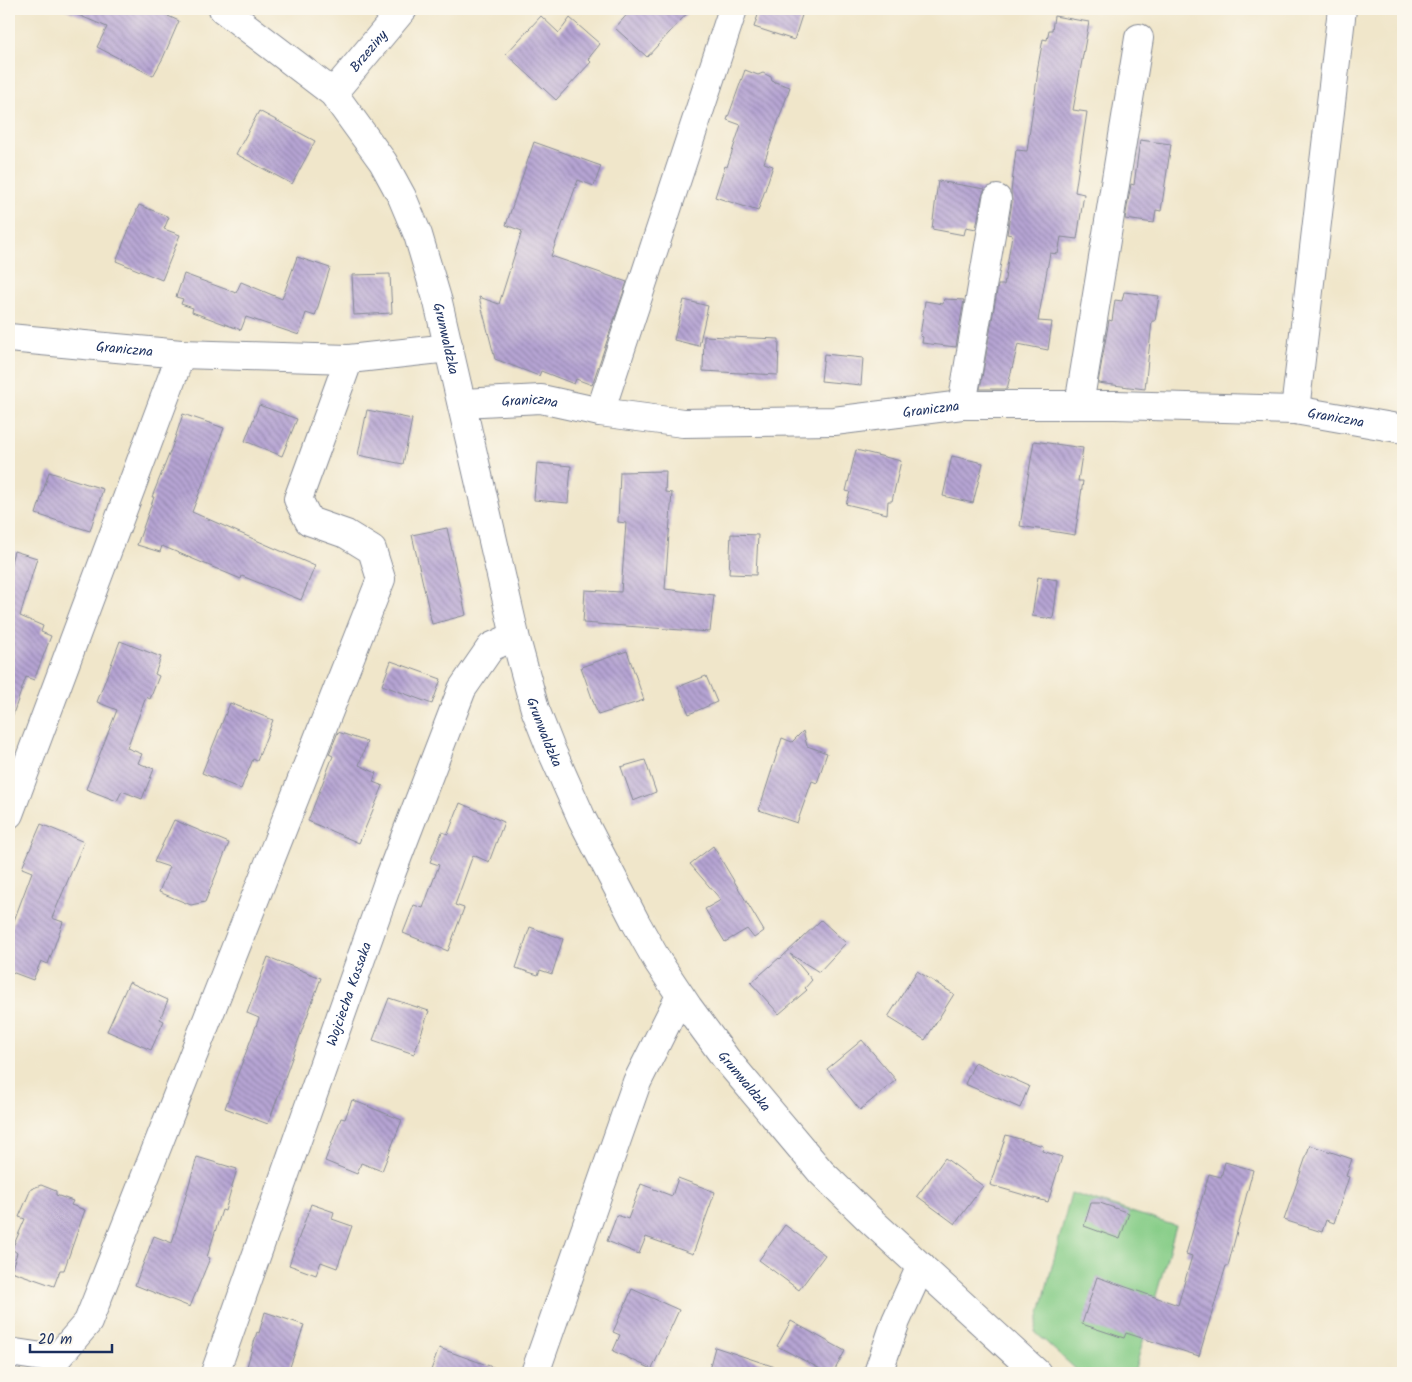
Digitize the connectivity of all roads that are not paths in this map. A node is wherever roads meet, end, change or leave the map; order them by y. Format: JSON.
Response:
{"nodes":[{"id":1,"x":223,"y":9,"type":"edge"},
{"id":2,"x":403,"y":9,"type":"edge"},
{"id":3,"x":733,"y":9,"type":"edge"},
{"id":4,"x":1342,"y":9,"type":"edge"},
{"id":5,"x":1139,"y":38,"type":"dead end"},
{"id":6,"x":333,"y":93,"type":"junction"},
{"id":7,"x":996,"y":198,"type":"dead end"},
{"id":8,"x":9,"y":338,"type":"edge"},
{"id":9,"x":449,"y":348,"type":"junction"},
{"id":10,"x":181,"y":354,"type":"junction"},
{"id":11,"x":349,"y":359,"type":"junction"},
{"id":12,"x":462,"y":403,"type":"junction"},
{"id":13,"x":962,"y":405,"type":"junction"},
{"id":14,"x":1079,"y":405,"type":"junction"},
{"id":15,"x":1295,"y":410,"type":"junction"},
{"id":16,"x":600,"y":412,"type":"junction"},
{"id":17,"x":1403,"y":429,"type":"edge"},
{"id":18,"x":515,"y":636,"type":"junction"},
{"id":19,"x":9,"y":814,"type":"edge"},
{"id":20,"x":680,"y":996,"type":"junction"},
{"id":21,"x":921,"y":1266,"type":"junction"},
{"id":22,"x":9,"y":1352,"type":"edge"},
{"id":23,"x":215,"y":1373,"type":"edge"},
{"id":24,"x":535,"y":1373,"type":"edge"},
{"id":25,"x":878,"y":1373,"type":"edge"},
{"id":26,"x":1037,"y":1373,"type":"edge"}],
"edges":[{"from":1,"to":6,"type":"street","name":"Grunwaldzka"},
{"from":2,"to":6,"type":"street","name":"Brzeziny"},
{"from":3,"to":16,"type":"street"},
{"from":4,"to":15,"type":"street"},
{"from":5,"to":14,"type":"street"},
{"from":6,"to":9,"type":"street","name":"Grunwaldzka"},
{"from":7,"to":13,"type":"street"},
{"from":8,"to":10,"type":"street","name":"Graniczna"},
{"from":9,"to":11,"type":"street","name":"Graniczna"},
{"from":9,"to":12,"type":"street","name":"Grunwaldzka"},
{"from":10,"to":11,"type":"street","name":"Graniczna"},
{"from":10,"to":19,"type":"street"},
{"from":11,"to":22,"type":"street"},
{"from":12,"to":16,"type":"street","name":"Graniczna"},
{"from":12,"to":18,"type":"street","name":"Grunwaldzka"},
{"from":13,"to":14,"type":"street","name":"Graniczna"},
{"from":13,"to":16,"type":"street","name":"Graniczna"},
{"from":14,"to":15,"type":"street","name":"Graniczna"},
{"from":15,"to":17,"type":"street","name":"Graniczna"},
{"from":18,"to":20,"type":"street","name":"Grunwaldzka"},
{"from":18,"to":23,"type":"street","name":"Wojciecha Kossaka"},
{"from":20,"to":21,"type":"street","name":"Grunwaldzka"},
{"from":20,"to":24,"type":"street"},
{"from":21,"to":25,"type":"street"},
{"from":21,"to":26,"type":"street","name":"Grunwaldzka"}]}
